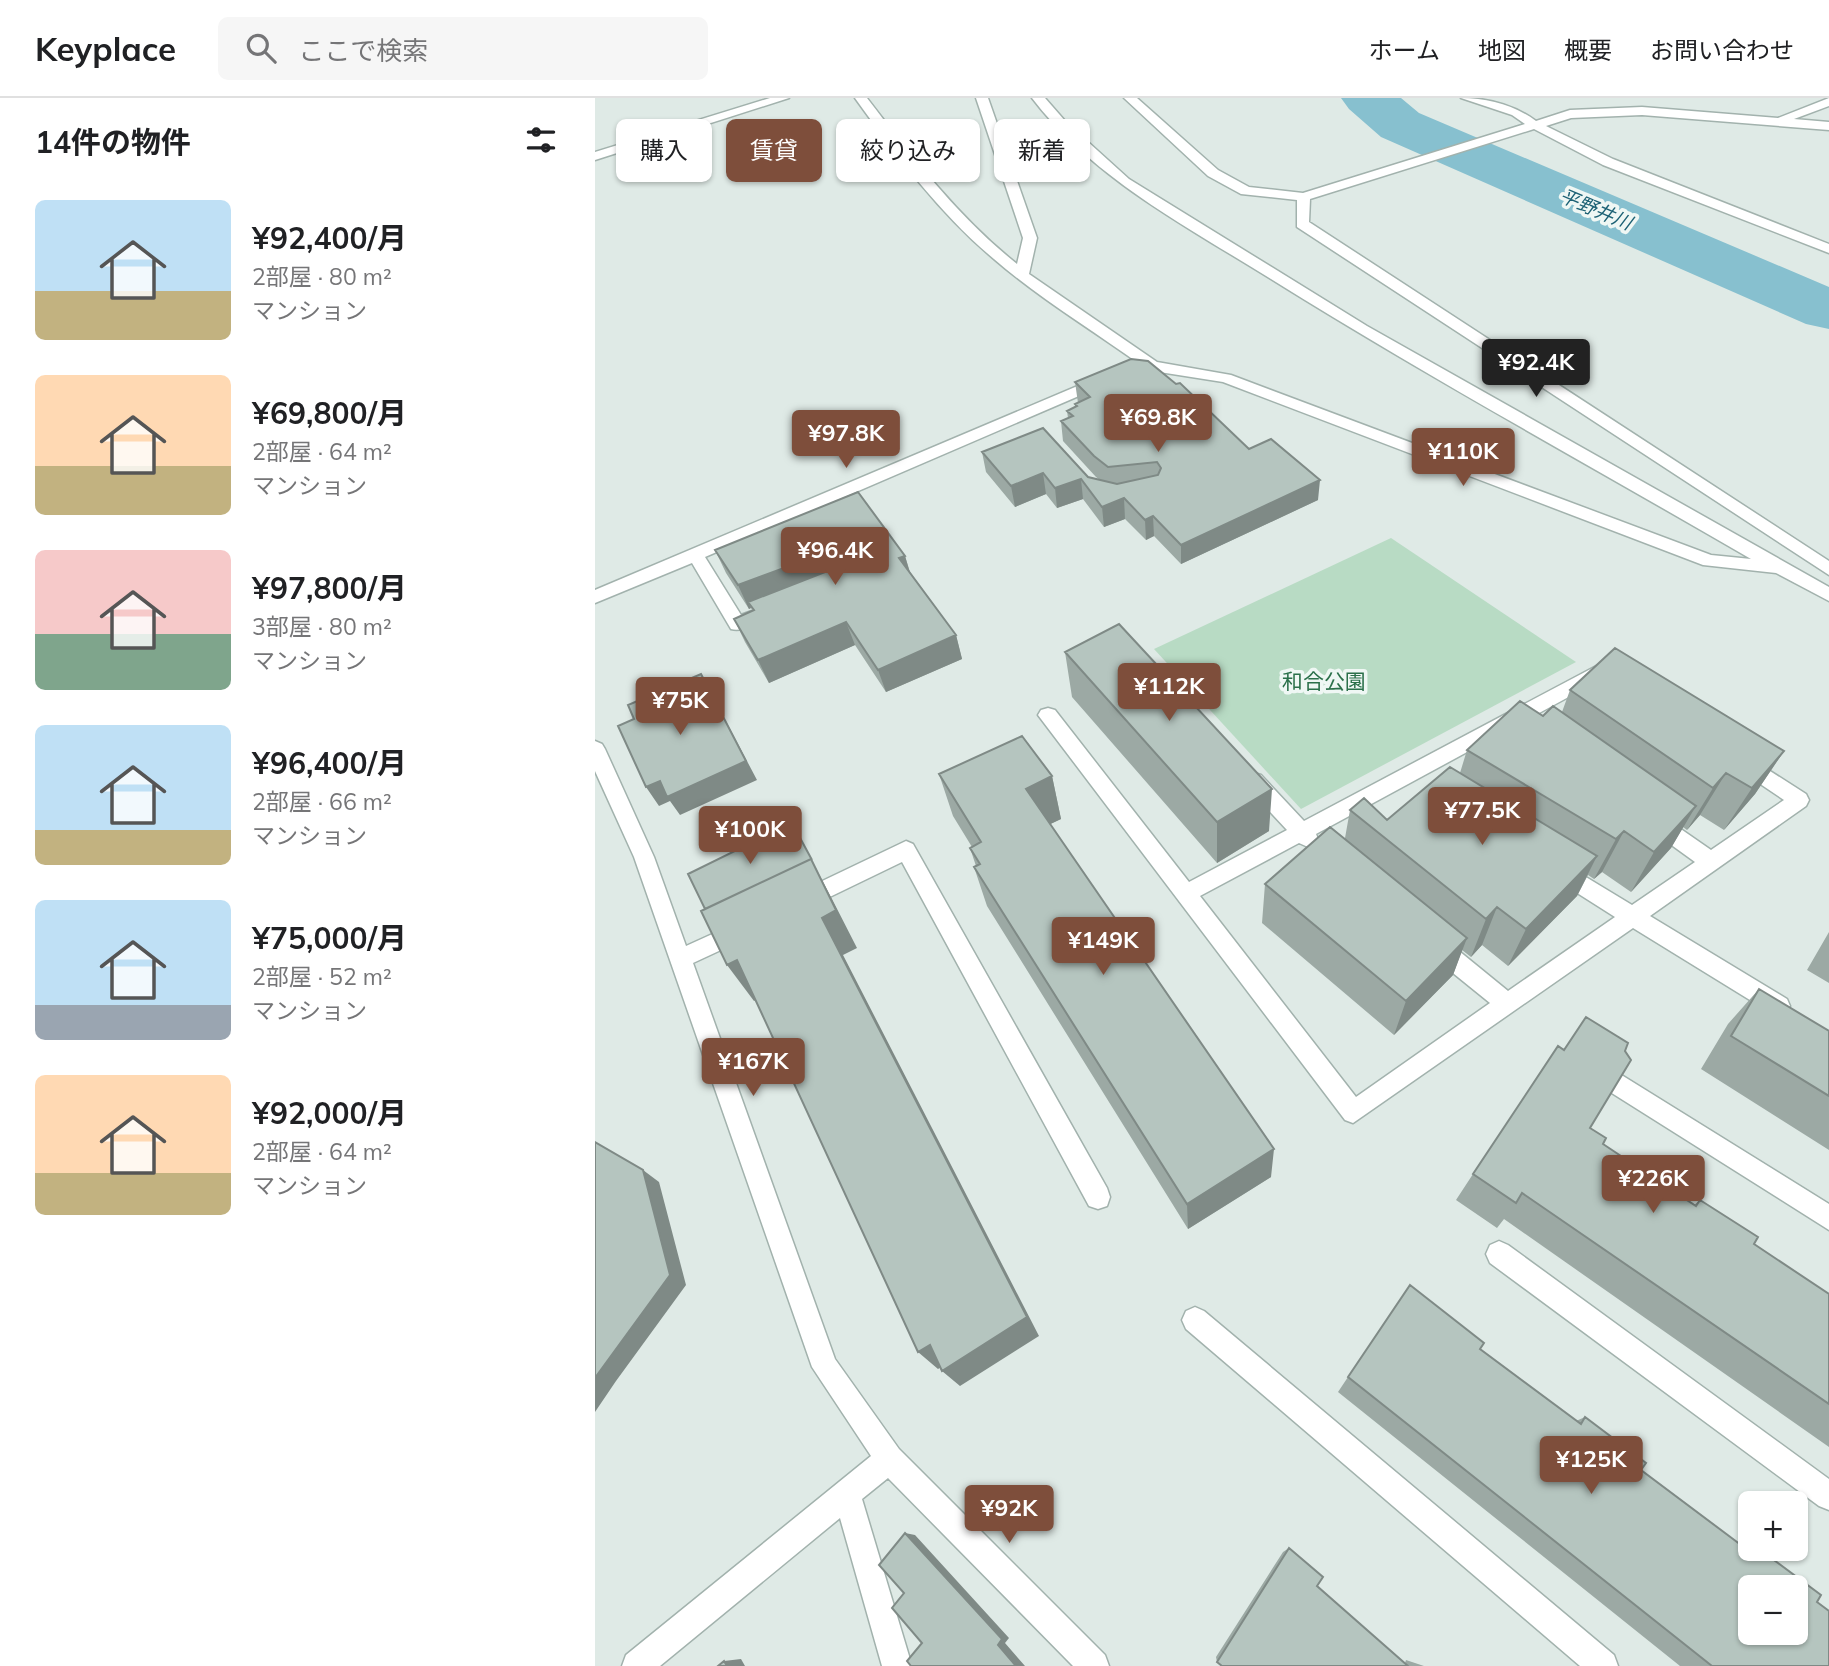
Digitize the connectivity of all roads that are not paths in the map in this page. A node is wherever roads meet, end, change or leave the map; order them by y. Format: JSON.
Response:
{"nodes":[{"id":1,"x":783,"y":98,"type":"edge"},
{"id":2,"x":861,"y":98,"type":"edge"},
{"id":3,"x":982,"y":98,"type":"edge"},
{"id":4,"x":1038,"y":98,"type":"edge"},
{"id":5,"x":1129,"y":98,"type":"edge"},
{"id":6,"x":1467,"y":98,"type":"edge"},
{"id":7,"x":1829,"y":102,"type":"edge"},
{"id":8,"x":1776,"y":122,"type":"junction"},
{"id":9,"x":1533,"y":124,"type":"junction"},
{"id":10,"x":1829,"y":125,"type":"edge"},
{"id":11,"x":595,"y":156,"type":"edge"},
{"id":12,"x":1304,"y":197,"type":"junction"},
{"id":13,"x":1829,"y":249,"type":"edge"},
{"id":14,"x":1022,"y":275,"type":"junction"},
{"id":15,"x":1153,"y":366,"type":"junction"},
{"id":16,"x":695,"y":554,"type":"junction"},
{"id":17,"x":1779,"y":567,"type":"junction"},
{"id":18,"x":1829,"y":569,"type":"edge"},
{"id":19,"x":1829,"y":596,"type":"edge"},
{"id":20,"x":595,"y":597,"type":"edge"},
{"id":21,"x":775,"y":610,"type":"edge"},
{"id":22,"x":1617,"y":676,"type":"edge"},
{"id":23,"x":1048,"y":715,"type":"dead end"},
{"id":24,"x":1511,"y":719,"type":"junction"},
{"id":25,"x":1533,"y":735,"type":"edge"},
{"id":26,"x":595,"y":749,"type":"edge"},
{"id":27,"x":1730,"y":753,"type":"edge"},
{"id":28,"x":1237,"y":762,"type":"edge"},
{"id":29,"x":1405,"y":776,"type":"junction"},
{"id":30,"x":1428,"y":790,"type":"edge"},
{"id":31,"x":1644,"y":814,"type":"edge"},
{"id":32,"x":1300,"y":832,"type":"junction"},
{"id":33,"x":1321,"y":849,"type":"edge"},
{"id":34,"x":1542,"y":860,"type":"edge"},
{"id":35,"x":1710,"y":862,"type":"junction"},
{"id":36,"x":1185,"y":894,"type":"junction"},
{"id":37,"x":780,"y":911,"type":"edge"},
{"id":38,"x":1633,"y":916,"type":"junction"},
{"id":39,"x":755,"y":923,"type":"edge"},
{"id":40,"x":1424,"y":936,"type":"edge"},
{"id":41,"x":680,"y":959,"type":"junction"},
{"id":42,"x":1507,"y":1004,"type":"junction"},
{"id":43,"x":1794,"y":1016,"type":"edge"},
{"id":44,"x":1615,"y":1082,"type":"edge"},
{"id":45,"x":1098,"y":1197,"type":"dead end"},
{"id":46,"x":1829,"y":1218,"type":"edge"},
{"id":47,"x":1499,"y":1254,"type":"dead end"},
{"id":48,"x":1195,"y":1320,"type":"dead end"},
{"id":49,"x":890,"y":1459,"type":"junction"},
{"id":50,"x":847,"y":1495,"type":"junction"},
{"id":51,"x":1829,"y":1496,"type":"edge"},
{"id":52,"x":638,"y":1666,"type":"edge"},
{"id":53,"x":897,"y":1666,"type":"edge"},
{"id":54,"x":1094,"y":1666,"type":"edge"},
{"id":55,"x":1603,"y":1666,"type":"edge"}],
"edges":[{"from":1,"to":11,"type":"street"},
{"from":2,"to":14,"type":"street"},
{"from":3,"to":14,"type":"street"},
{"from":4,"to":17,"type":"street"},
{"from":5,"to":12,"type":"street"},
{"from":6,"to":9,"type":"street"},
{"from":7,"to":8,"type":"street"},
{"from":8,"to":9,"type":"street"},
{"from":8,"to":10,"type":"street"},
{"from":9,"to":12,"type":"street"},
{"from":9,"to":13,"type":"street"},
{"from":12,"to":18,"type":"street"},
{"from":14,"to":15,"type":"street"},
{"from":15,"to":16,"type":"street"},
{"from":15,"to":17,"type":"street"},
{"from":16,"to":20,"type":"street"},
{"from":16,"to":21,"type":"street"},
{"from":17,"to":19,"type":"street"},
{"from":22,"to":24,"type":"street"},
{"from":23,"to":36,"type":"street"},
{"from":24,"to":25,"type":"street"},
{"from":24,"to":29,"type":"street"},
{"from":26,"to":41,"type":"street"},
{"from":27,"to":35,"type":"street"},
{"from":28,"to":32,"type":"street"},
{"from":29,"to":30,"type":"street"},
{"from":29,"to":32,"type":"street"},
{"from":31,"to":35,"type":"street"},
{"from":32,"to":33,"type":"street"},
{"from":32,"to":36,"type":"street"},
{"from":34,"to":38,"type":"street"},
{"from":35,"to":38,"type":"street"},
{"from":36,"to":42,"type":"street"},
{"from":37,"to":45,"type":"street"},
{"from":38,"to":42,"type":"street"},
{"from":38,"to":43,"type":"street"},
{"from":39,"to":41,"type":"street"},
{"from":40,"to":42,"type":"street"},
{"from":41,"to":49,"type":"street"},
{"from":44,"to":46,"type":"street"},
{"from":47,"to":51,"type":"street"},
{"from":48,"to":55,"type":"street"},
{"from":49,"to":50,"type":"street"},
{"from":49,"to":54,"type":"street"},
{"from":50,"to":52,"type":"street"},
{"from":50,"to":53,"type":"street"}]}
